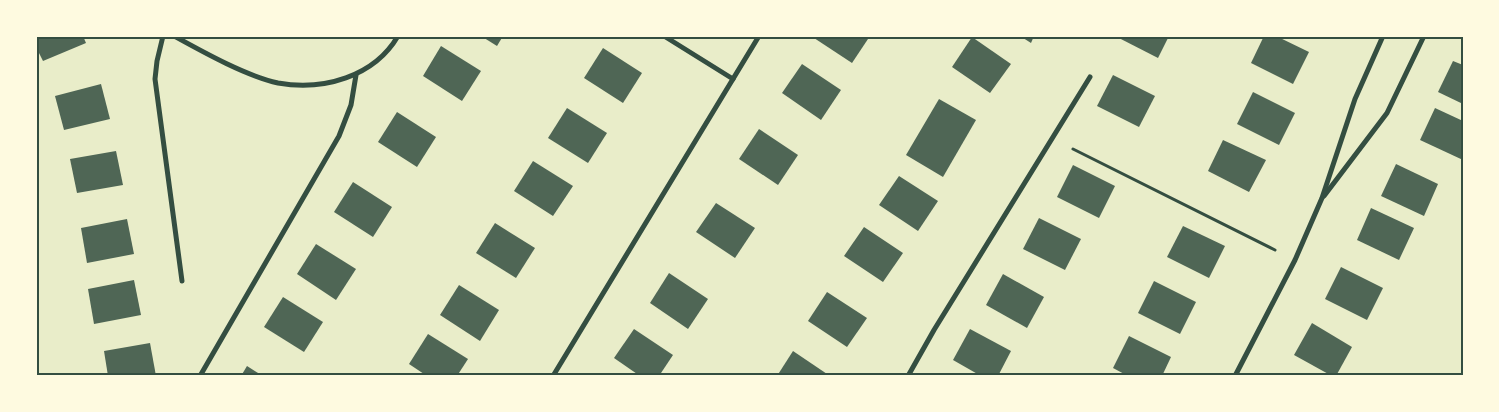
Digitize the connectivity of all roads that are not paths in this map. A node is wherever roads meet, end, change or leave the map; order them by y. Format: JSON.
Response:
{"nodes":[{"id":1,"x":163,"y":36,"type":"edge"},
{"id":2,"x":174,"y":36,"type":"edge"},
{"id":3,"x":398,"y":36,"type":"edge"},
{"id":4,"x":664,"y":36,"type":"edge"},
{"id":5,"x":759,"y":36,"type":"edge"},
{"id":6,"x":1383,"y":36,"type":"edge"},
{"id":7,"x":1424,"y":36,"type":"edge"},
{"id":8,"x":356,"y":75,"type":"junction"},
{"id":9,"x":1090,"y":77,"type":"dead end"},
{"id":10,"x":733,"y":79,"type":"junction"},
{"id":11,"x":1322,"y":198,"type":"junction"},
{"id":12,"x":182,"y":281,"type":"dead end"},
{"id":13,"x":200,"y":376,"type":"edge"},
{"id":14,"x":552,"y":376,"type":"edge"},
{"id":15,"x":908,"y":376,"type":"edge"},
{"id":16,"x":1235,"y":376,"type":"edge"}],
"edges":[{"from":1,"to":12,"type":"street"},
{"from":2,"to":8,"type":"street"},
{"from":3,"to":8,"type":"street"},
{"from":4,"to":10,"type":"street"},
{"from":5,"to":10,"type":"street"},
{"from":6,"to":11,"type":"street"},
{"from":7,"to":11,"type":"street"},
{"from":8,"to":13,"type":"street"},
{"from":9,"to":15,"type":"street"},
{"from":10,"to":14,"type":"street"},
{"from":11,"to":16,"type":"street"}]}
